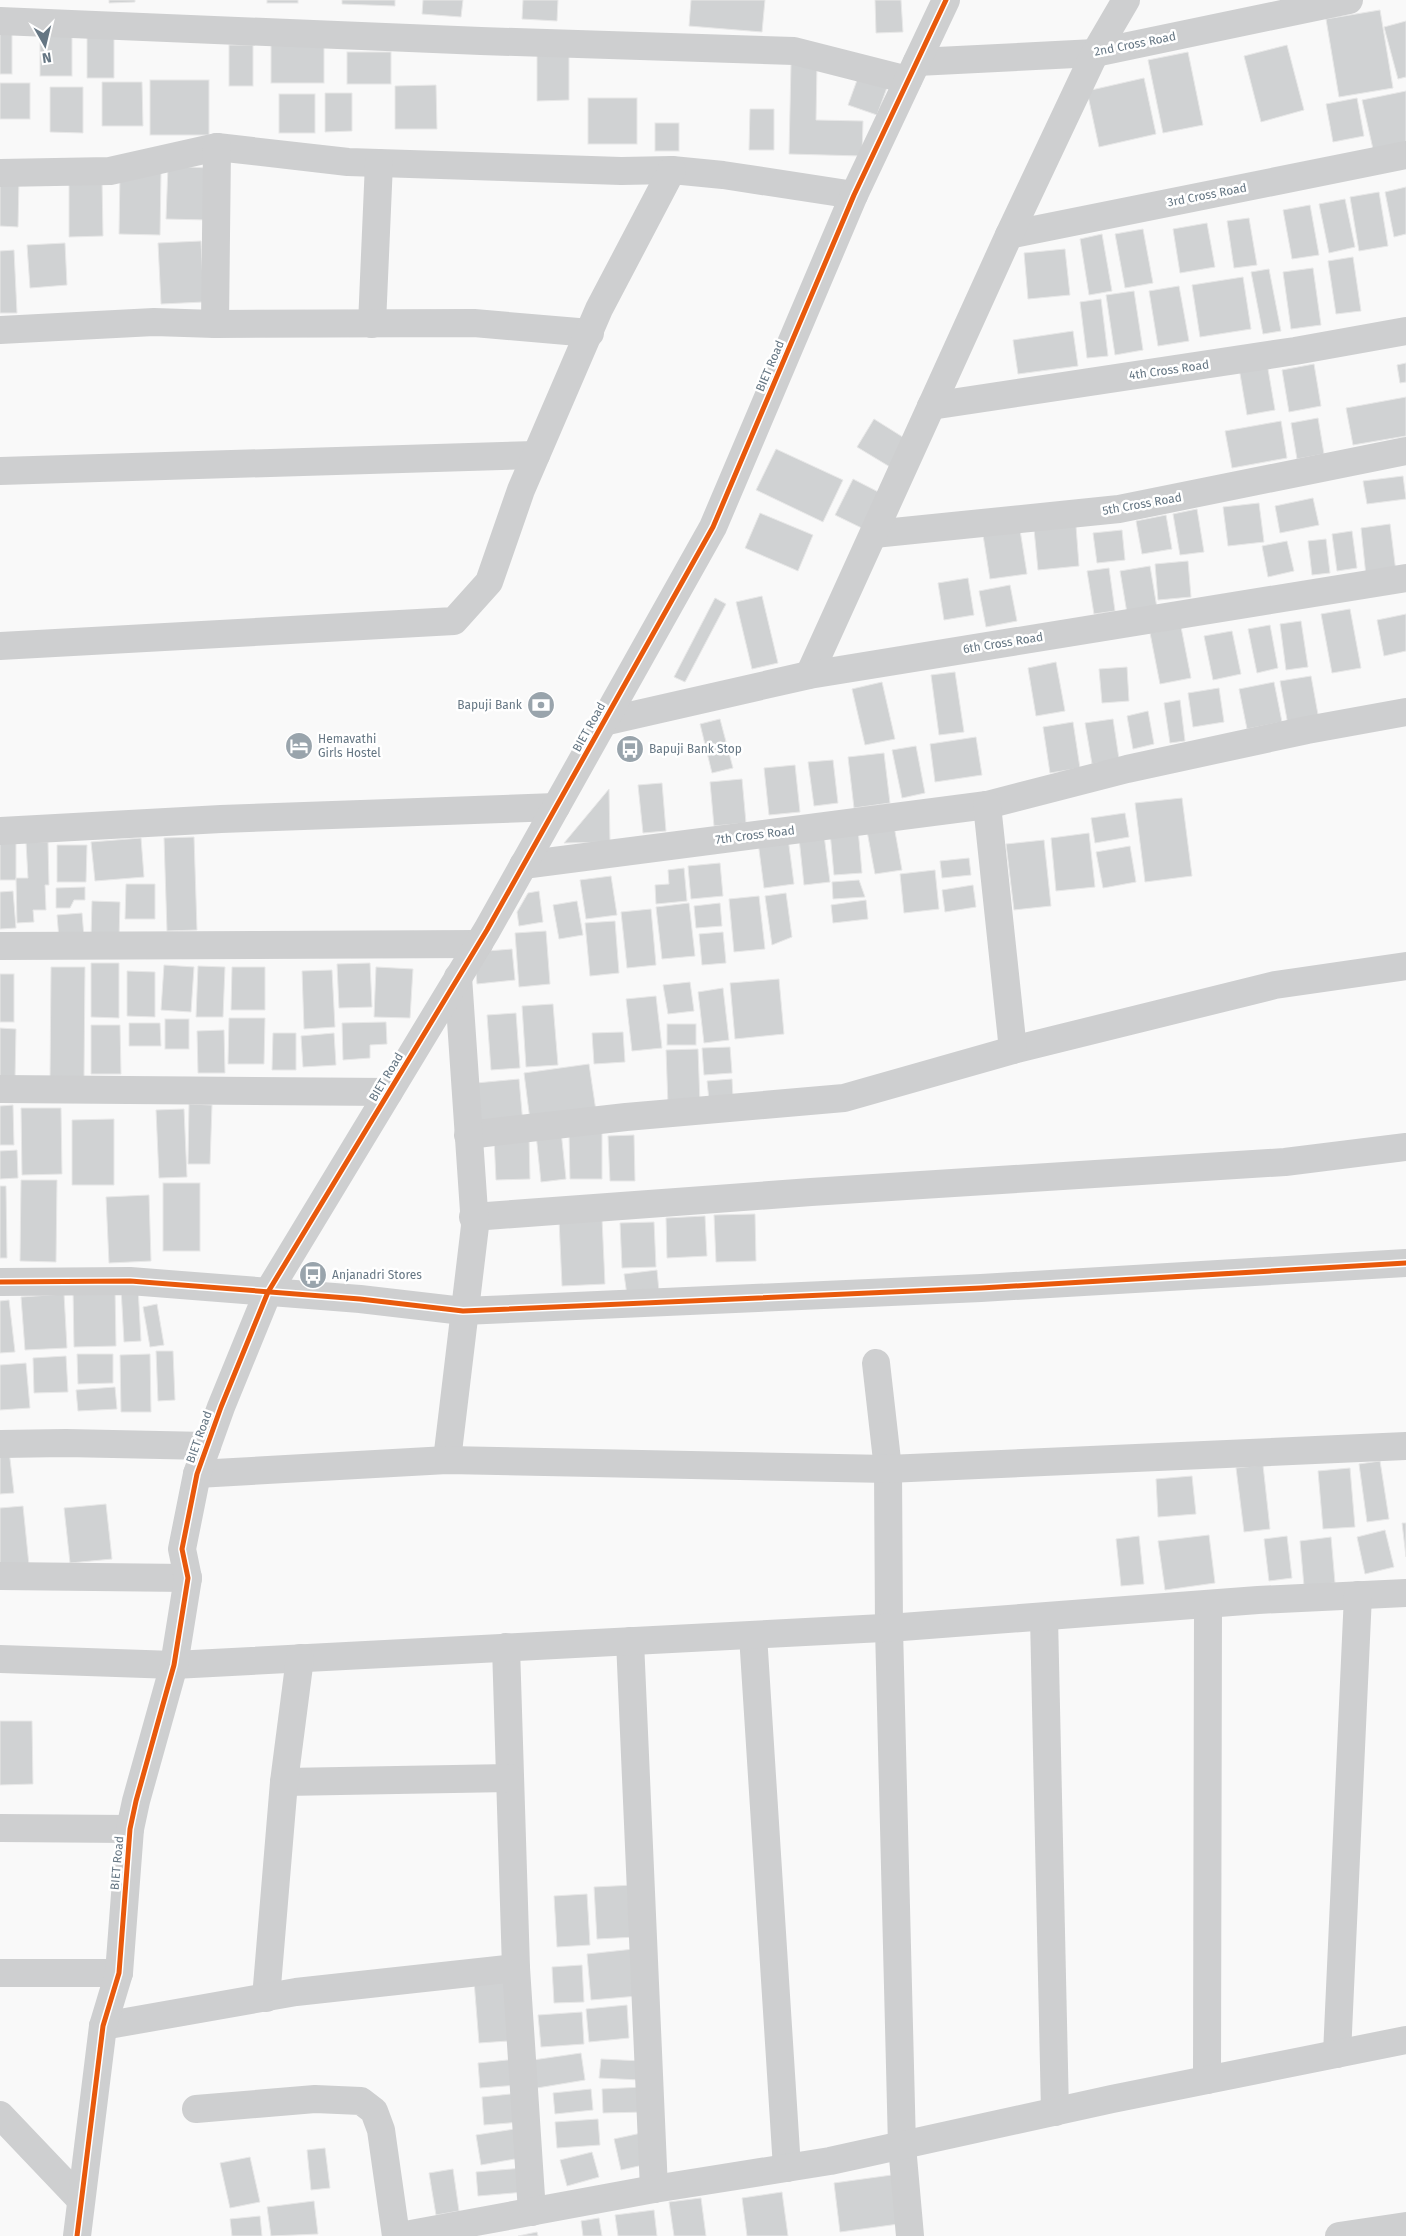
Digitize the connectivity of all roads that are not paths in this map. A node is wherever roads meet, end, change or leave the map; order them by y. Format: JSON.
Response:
{"nodes":[{"id":1,"x":946,"y":0,"type":"edge"},
{"id":2,"x":1126,"y":0,"type":"edge"},
{"id":3,"x":1349,"y":0,"type":"edge"},
{"id":4,"x":0,"y":21,"type":"edge"},
{"id":5,"x":1095,"y":53,"type":"junction"},
{"id":6,"x":913,"y":71,"type":"junction"},
{"id":7,"x":217,"y":147,"type":"junction"},
{"id":8,"x":1406,"y":155,"type":"edge"},
{"id":9,"x":380,"y":163,"type":"junction"},
{"id":10,"x":672,"y":170,"type":"junction"},
{"id":11,"x":0,"y":174,"type":"edge"},
{"id":12,"x":854,"y":195,"type":"junction"},
{"id":13,"x":1009,"y":235,"type":"junction"},
{"id":14,"x":215,"y":324,"type":"junction"},
{"id":15,"x":372,"y":324,"type":"junction"},
{"id":16,"x":0,"y":330,"type":"edge"},
{"id":17,"x":1406,"y":331,"type":"edge"},
{"id":18,"x":590,"y":333,"type":"junction"},
{"id":19,"x":931,"y":406,"type":"junction"},
{"id":20,"x":1406,"y":451,"type":"edge"},
{"id":21,"x":536,"y":455,"type":"junction"},
{"id":22,"x":0,"y":471,"type":"edge"},
{"id":23,"x":874,"y":534,"type":"junction"},
{"id":24,"x":1406,"y":578,"type":"edge"},
{"id":25,"x":0,"y":646,"type":"edge"},
{"id":26,"x":809,"y":674,"type":"junction"},
{"id":27,"x":1406,"y":712,"type":"edge"},
{"id":28,"x":603,"y":722,"type":"junction"},
{"id":29,"x":987,"y":805,"type":"junction"},
{"id":30,"x":556,"y":807,"type":"junction"},
{"id":31,"x":0,"y":831,"type":"edge"},
{"id":32,"x":523,"y":865,"type":"junction"},
{"id":33,"x":479,"y":944,"type":"junction"},
{"id":34,"x":0,"y":946,"type":"edge"},
{"id":35,"x":1406,"y":966,"type":"edge"},
{"id":36,"x":458,"y":977,"type":"junction"},
{"id":37,"x":1013,"y":1050,"type":"junction"},
{"id":38,"x":0,"y":1089,"type":"edge"},
{"id":39,"x":389,"y":1092,"type":"junction"},
{"id":40,"x":468,"y":1135,"type":"junction"},
{"id":41,"x":1406,"y":1147,"type":"edge"},
{"id":42,"x":473,"y":1217,"type":"junction"},
{"id":43,"x":1406,"y":1263,"type":"edge"},
{"id":44,"x":0,"y":1282,"type":"edge"},
{"id":45,"x":268,"y":1292,"type":"junction"},
{"id":46,"x":463,"y":1311,"type":"junction"},
{"id":47,"x":876,"y":1363,"type":"dead end"},
{"id":48,"x":0,"y":1444,"type":"edge"},
{"id":49,"x":207,"y":1446,"type":"junction"},
{"id":50,"x":1406,"y":1446,"type":"edge"},
{"id":51,"x":447,"y":1460,"type":"junction"},
{"id":52,"x":888,"y":1469,"type":"junction"},
{"id":53,"x":197,"y":1474,"type":"junction"},
{"id":54,"x":0,"y":1576,"type":"edge"},
{"id":55,"x":188,"y":1578,"type":"junction"},
{"id":56,"x":1406,"y":1593,"type":"edge"},
{"id":57,"x":1358,"y":1595,"type":"junction"},
{"id":58,"x":1208,"y":1604,"type":"junction"},
{"id":59,"x":1044,"y":1616,"type":"junction"},
{"id":60,"x":889,"y":1628,"type":"junction"},
{"id":61,"x":753,"y":1635,"type":"junction"},
{"id":62,"x":630,"y":1641,"type":"junction"},
{"id":63,"x":506,"y":1647,"type":"junction"},
{"id":64,"x":300,"y":1658,"type":"junction"},
{"id":65,"x":0,"y":1659,"type":"edge"},
{"id":66,"x":174,"y":1665,"type":"junction"},
{"id":67,"x":510,"y":1778,"type":"junction"},
{"id":68,"x":284,"y":1782,"type":"junction"},
{"id":69,"x":0,"y":1828,"type":"edge"},
{"id":70,"x":130,"y":1830,"type":"junction"},
{"id":71,"x":516,"y":1968,"type":"junction"},
{"id":72,"x":0,"y":1973,"type":"edge"},
{"id":73,"x":119,"y":1973,"type":"junction"},
{"id":74,"x":266,"y":1998,"type":"junction"},
{"id":75,"x":103,"y":2026,"type":"junction"},
{"id":76,"x":1406,"y":2040,"type":"edge"},
{"id":77,"x":1337,"y":2054,"type":"junction"},
{"id":78,"x":1206,"y":2080,"type":"junction"},
{"id":79,"x":196,"y":2109,"type":"dead end"},
{"id":80,"x":1055,"y":2112,"type":"junction"},
{"id":81,"x":0,"y":2115,"type":"edge"},
{"id":82,"x":902,"y":2146,"type":"junction"},
{"id":83,"x":786,"y":2168,"type":"junction"},
{"id":84,"x":654,"y":2189,"type":"junction"},
{"id":85,"x":81,"y":2200,"type":"junction"},
{"id":86,"x":532,"y":2212,"type":"junction"},
{"id":87,"x":1406,"y":2226,"type":"edge"},
{"id":88,"x":76,"y":2236,"type":"edge"},
{"id":89,"x":396,"y":2236,"type":"edge"},
{"id":90,"x":400,"y":2236,"type":"edge"},
{"id":91,"x":910,"y":2236,"type":"edge"},
{"id":92,"x":1339,"y":2236,"type":"edge"}],
"edges":[{"from":1,"to":6,"type":"street","name":"BIET Road"},
{"from":2,"to":5,"type":"street"},
{"from":3,"to":5,"type":"street","name":"2nd Cross Road"},
{"from":4,"to":6,"type":"street","name":"2nd Cross Road"},
{"from":5,"to":6,"type":"street","name":"2nd Cross Road"},
{"from":5,"to":13,"type":"street"},
{"from":6,"to":12,"type":"street","name":"BIET Road"},
{"from":7,"to":9,"type":"street"},
{"from":7,"to":11,"type":"street"},
{"from":7,"to":14,"type":"street"},
{"from":8,"to":13,"type":"street","name":"3rd Cross Road"},
{"from":9,"to":10,"type":"street"},
{"from":9,"to":15,"type":"street"},
{"from":10,"to":12,"type":"street"},
{"from":10,"to":18,"type":"street"},
{"from":12,"to":28,"type":"street","name":"BIET Road"},
{"from":13,"to":19,"type":"street"},
{"from":14,"to":15,"type":"street"},
{"from":14,"to":16,"type":"street"},
{"from":15,"to":18,"type":"street"},
{"from":17,"to":19,"type":"street","name":"4th Cross Road"},
{"from":18,"to":21,"type":"street"},
{"from":19,"to":23,"type":"street"},
{"from":20,"to":23,"type":"street","name":"5th Cross Road"},
{"from":21,"to":22,"type":"street"},
{"from":21,"to":25,"type":"street"},
{"from":23,"to":26,"type":"street"},
{"from":24,"to":26,"type":"street","name":"6th Cross Road"},
{"from":26,"to":28,"type":"street","name":"6th Cross Road"},
{"from":27,"to":29,"type":"street","name":"7th Cross Road"},
{"from":28,"to":30,"type":"street","name":"BIET Road"},
{"from":29,"to":32,"type":"street","name":"7th Cross Road"},
{"from":29,"to":37,"type":"street"},
{"from":30,"to":31,"type":"street"},
{"from":30,"to":32,"type":"street","name":"BIET Road"},
{"from":32,"to":33,"type":"street","name":"BIET Road"},
{"from":33,"to":34,"type":"street"},
{"from":33,"to":36,"type":"street","name":"BIET Road"},
{"from":35,"to":37,"type":"street"},
{"from":36,"to":39,"type":"street","name":"BIET Road"},
{"from":36,"to":40,"type":"street"},
{"from":37,"to":40,"type":"street"},
{"from":38,"to":39,"type":"street"},
{"from":39,"to":45,"type":"street","name":"BIET Road"},
{"from":40,"to":42,"type":"street"},
{"from":41,"to":42,"type":"street"},
{"from":42,"to":46,"type":"street"},
{"from":43,"to":46,"type":"street"},
{"from":44,"to":45,"type":"street"},
{"from":45,"to":46,"type":"street"},
{"from":45,"to":49,"type":"street","name":"BIET Road"},
{"from":46,"to":51,"type":"street"},
{"from":47,"to":52,"type":"street"},
{"from":48,"to":49,"type":"street"},
{"from":49,"to":53,"type":"street","name":"BIET Road"},
{"from":50,"to":52,"type":"street"},
{"from":51,"to":52,"type":"street"},
{"from":51,"to":53,"type":"street"},
{"from":52,"to":60,"type":"street"},
{"from":53,"to":55,"type":"street","name":"BIET Road"},
{"from":54,"to":55,"type":"street"},
{"from":55,"to":66,"type":"street","name":"BIET Road"},
{"from":56,"to":57,"type":"street"},
{"from":57,"to":58,"type":"street"},
{"from":57,"to":77,"type":"street"},
{"from":58,"to":59,"type":"street"},
{"from":58,"to":78,"type":"street"},
{"from":59,"to":60,"type":"street"},
{"from":59,"to":80,"type":"street"},
{"from":60,"to":61,"type":"street"},
{"from":60,"to":82,"type":"street"},
{"from":61,"to":62,"type":"street"},
{"from":61,"to":83,"type":"street"},
{"from":62,"to":63,"type":"street"},
{"from":62,"to":84,"type":"street"},
{"from":63,"to":64,"type":"street"},
{"from":63,"to":67,"type":"street"},
{"from":64,"to":66,"type":"street"},
{"from":64,"to":68,"type":"street"},
{"from":65,"to":66,"type":"street"},
{"from":66,"to":70,"type":"street","name":"BIET Road"},
{"from":67,"to":68,"type":"street"},
{"from":67,"to":71,"type":"street"},
{"from":68,"to":74,"type":"street"},
{"from":69,"to":70,"type":"street"},
{"from":70,"to":73,"type":"street","name":"BIET Road"},
{"from":71,"to":74,"type":"street"},
{"from":71,"to":86,"type":"street"},
{"from":72,"to":73,"type":"street"},
{"from":73,"to":75,"type":"street","name":"BIET Road"},
{"from":74,"to":75,"type":"street"},
{"from":75,"to":85,"type":"street","name":"BIET Road"},
{"from":76,"to":77,"type":"street"},
{"from":77,"to":78,"type":"street"},
{"from":78,"to":80,"type":"street"},
{"from":79,"to":89,"type":"street"},
{"from":80,"to":82,"type":"street"},
{"from":81,"to":85,"type":"street"},
{"from":82,"to":83,"type":"street"},
{"from":82,"to":91,"type":"street"},
{"from":83,"to":84,"type":"street"},
{"from":84,"to":86,"type":"street"},
{"from":85,"to":88,"type":"street","name":"BIET Road"},
{"from":86,"to":90,"type":"street"},
{"from":87,"to":92,"type":"street"}]}
